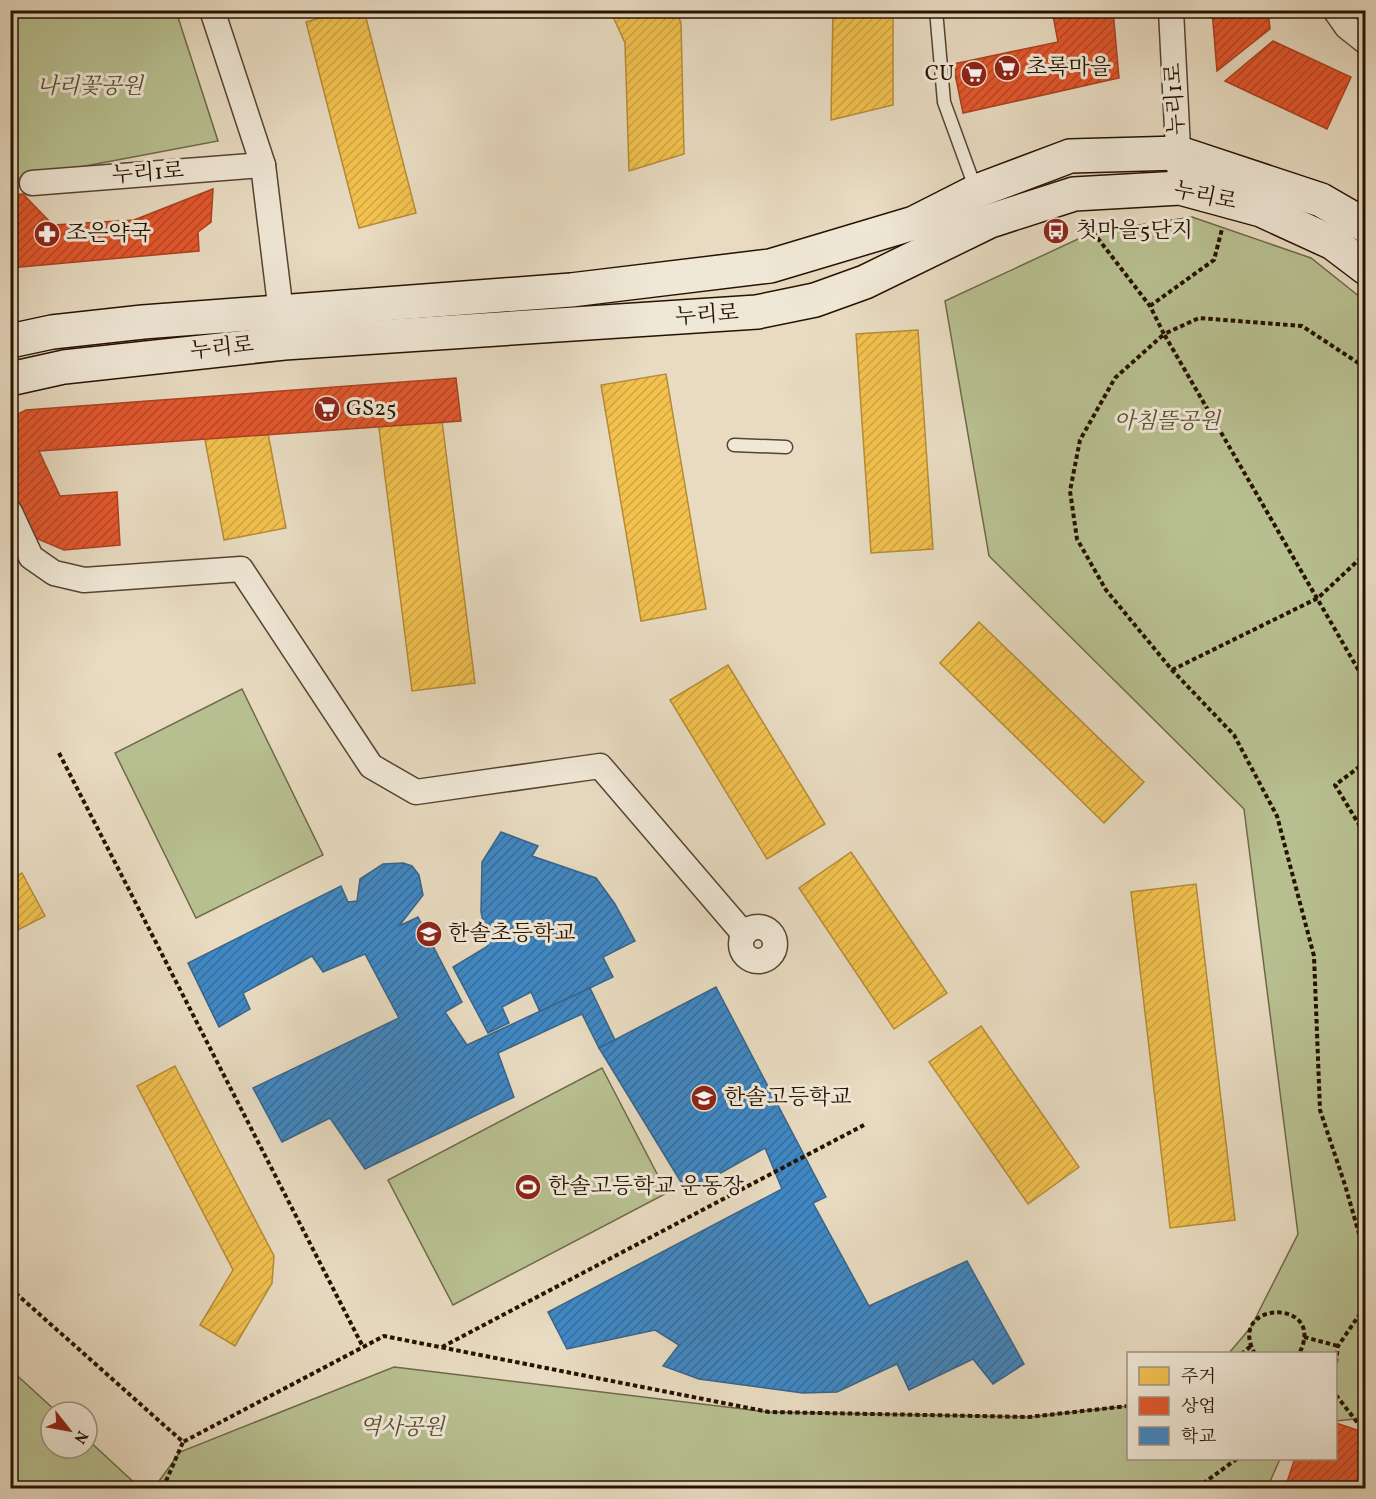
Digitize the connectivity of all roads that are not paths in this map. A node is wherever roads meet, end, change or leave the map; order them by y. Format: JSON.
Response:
{"nodes":[{"id":1,"x":212,"y":10,"type":"edge"},
{"id":2,"x":936,"y":10,"type":"edge"},
{"id":3,"x":1171,"y":10,"type":"edge"},
{"id":4,"x":1335,"y":10,"type":"edge"},
{"id":5,"x":1365,"y":42,"type":"edge"},
{"id":6,"x":1179,"y":153,"type":"junction"},
{"id":7,"x":263,"y":165,"type":"junction"},
{"id":8,"x":32,"y":183,"type":"dead end"},
{"id":9,"x":1180,"y":188,"type":"junction"},
{"id":10,"x":983,"y":206,"type":"junction"},
{"id":11,"x":1365,"y":225,"type":"edge"},
{"id":12,"x":1365,"y":268,"type":"edge"},
{"id":13,"x":283,"y":328,"type":"junction"},
{"id":14,"x":10,"y":341,"type":"edge"},
{"id":15,"x":10,"y":379,"type":"edge"},
{"id":16,"x":734,"y":445,"type":"dead end"},
{"id":17,"x":786,"y":447,"type":"dead end"},
{"id":18,"x":10,"y":512,"type":"edge"},
{"id":19,"x":744,"y":934,"type":"dead end"}],
"edges":[{"from":1,"to":7,"type":"street"},
{"from":2,"to":10,"type":"lane"},
{"from":3,"to":6,"type":"street","name":"누리1로"},
{"from":4,"to":5,"type":"street"},
{"from":6,"to":9,"type":"street","name":"누리1로"},
{"from":6,"to":10,"type":"street","name":"누리로"},
{"from":6,"to":11,"type":"street","name":"누리로"},
{"from":7,"to":8,"type":"street","name":"누리1로"},
{"from":7,"to":13,"type":"street"},
{"from":9,"to":10,"type":"street","name":"누리로"},
{"from":9,"to":12,"type":"street","name":"누리로"},
{"from":10,"to":13,"type":"street","name":"누리로"},
{"from":10,"to":13,"type":"street","name":"누리로"},
{"from":13,"to":14,"type":"street","name":"누리로"},
{"from":13,"to":15,"type":"street","name":"누리로"},
{"from":16,"to":17,"type":"lane"},
{"from":18,"to":19,"type":"street"}]}
